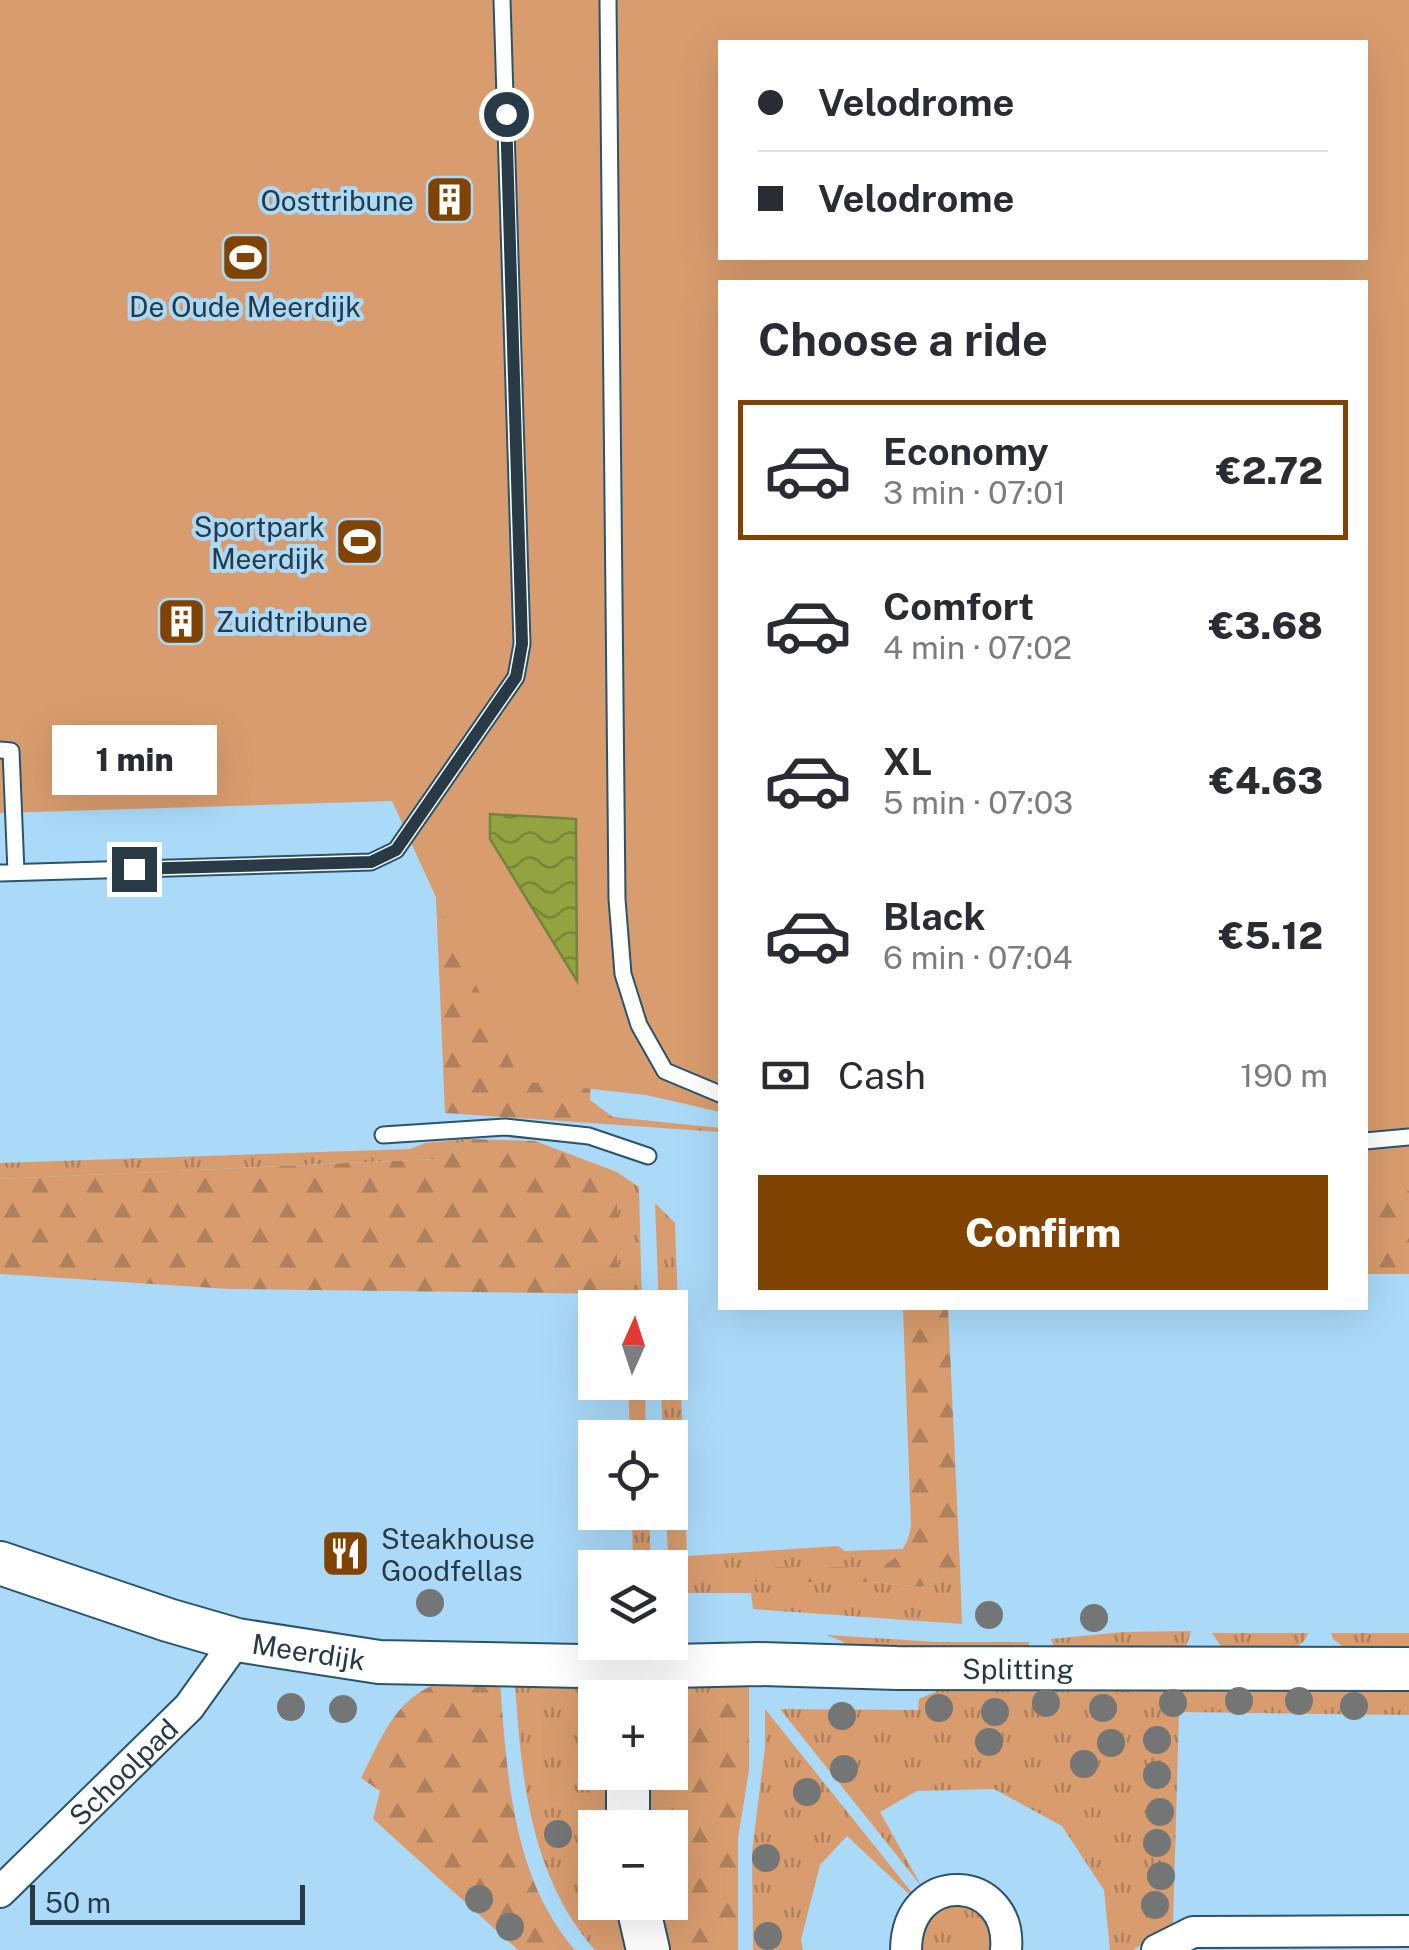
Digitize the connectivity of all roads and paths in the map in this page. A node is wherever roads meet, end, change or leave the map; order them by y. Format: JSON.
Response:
{"nodes":[{"id":1,"x":502,"y":0,"type":"edge"},
{"id":2,"x":608,"y":0,"type":"edge"},
{"id":3,"x":0,"y":750,"type":"edge"},
{"id":4,"x":8,"y":872,"type":"edge"},
{"id":5,"x":718,"y":1093,"type":"edge"},
{"id":6,"x":383,"y":1135,"type":"dead end"},
{"id":7,"x":1409,"y":1137,"type":"edge"},
{"id":8,"x":1368,"y":1140,"type":"edge"},
{"id":9,"x":648,"y":1156,"type":"dead end"},
{"id":10,"x":0,"y":1563,"type":"edge"},
{"id":11,"x":237,"y":1640,"type":"junction"},
{"id":12,"x":1409,"y":1669,"type":"edge"},
{"id":13,"x":604,"y":1680,"type":"edge"},
{"id":14,"x":643,"y":1680,"type":"edge"},
{"id":15,"x":0,"y":1892,"type":"edge"},
{"id":16,"x":640,"y":1920,"type":"edge"},
{"id":17,"x":1409,"y":1931,"type":"edge"},
{"id":18,"x":648,"y":1950,"type":"edge"},
{"id":19,"x":906,"y":1950,"type":"edge"},
{"id":20,"x":1006,"y":1950,"type":"edge"},
{"id":21,"x":1157,"y":1950,"type":"edge"}],
"edges":[{"from":1,"to":4,"type":"lane"},
{"from":2,"to":5,"type":"lane"},
{"from":3,"to":4,"type":"lane"},
{"from":6,"to":9,"type":"lane"},
{"from":7,"to":8,"type":"lane"},
{"from":10,"to":11,"type":"street","name":"Meerdijk"},
{"from":11,"to":13,"type":"street","name":"Meerdijk"},
{"from":11,"to":15,"type":"street","name":"Schoolpad"},
{"from":12,"to":14,"type":"street","name":"Splitting"},
{"from":16,"to":18,"type":"street"},
{"from":17,"to":21,"type":"street"},
{"from":19,"to":20,"type":"street"}]}
